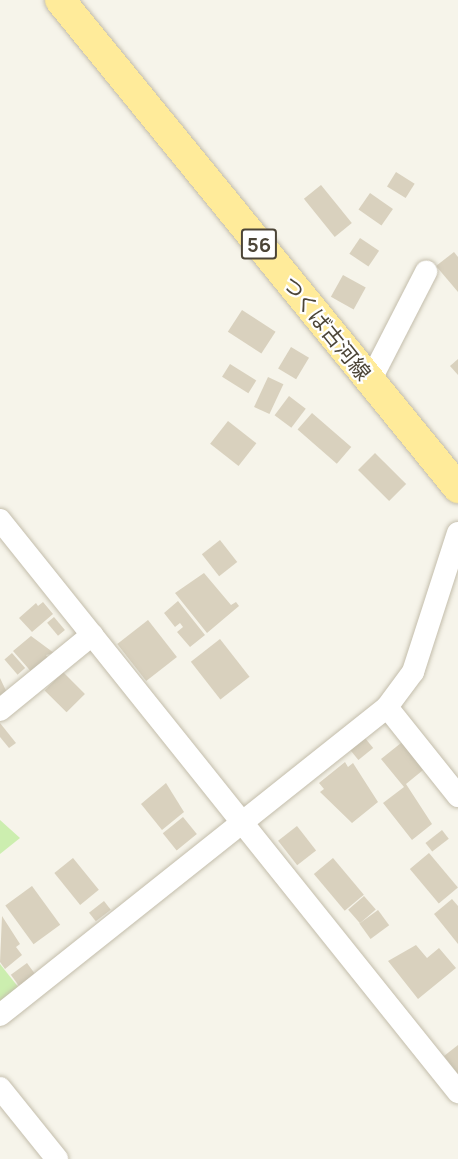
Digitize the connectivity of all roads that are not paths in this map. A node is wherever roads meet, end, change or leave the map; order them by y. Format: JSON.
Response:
{"nodes":[{"id":1,"x":60,"y":0,"type":"edge"},
{"id":2,"x":426,"y":272,"type":"dead end"},
{"id":3,"x":370,"y":381,"type":"junction"},
{"id":4,"x":458,"y":488,"type":"edge"},
{"id":5,"x":0,"y":520,"type":"edge"},
{"id":6,"x":458,"y":533,"type":"edge"},
{"id":7,"x":92,"y":635,"type":"junction"},
{"id":8,"x":387,"y":707,"type":"junction"},
{"id":9,"x":0,"y":710,"type":"edge"},
{"id":10,"x":458,"y":796,"type":"edge"},
{"id":11,"x":242,"y":821,"type":"junction"},
{"id":12,"x":0,"y":1015,"type":"edge"},
{"id":13,"x":0,"y":1088,"type":"edge"},
{"id":14,"x":458,"y":1092,"type":"edge"},
{"id":15,"x":57,"y":1159,"type":"edge"}],
"edges":[{"from":1,"to":3,"type":"main road","name":"つくば古河線","number":"56"},
{"from":2,"to":3,"type":"street"},
{"from":3,"to":4,"type":"main road","name":"つくば古河線","number":"56"},
{"from":5,"to":7,"type":"street"},
{"from":6,"to":8,"type":"street"},
{"from":7,"to":9,"type":"street"},
{"from":7,"to":11,"type":"street"},
{"from":8,"to":10,"type":"street"},
{"from":8,"to":11,"type":"street"},
{"from":11,"to":12,"type":"street"},
{"from":11,"to":14,"type":"street"},
{"from":13,"to":15,"type":"street"}]}
